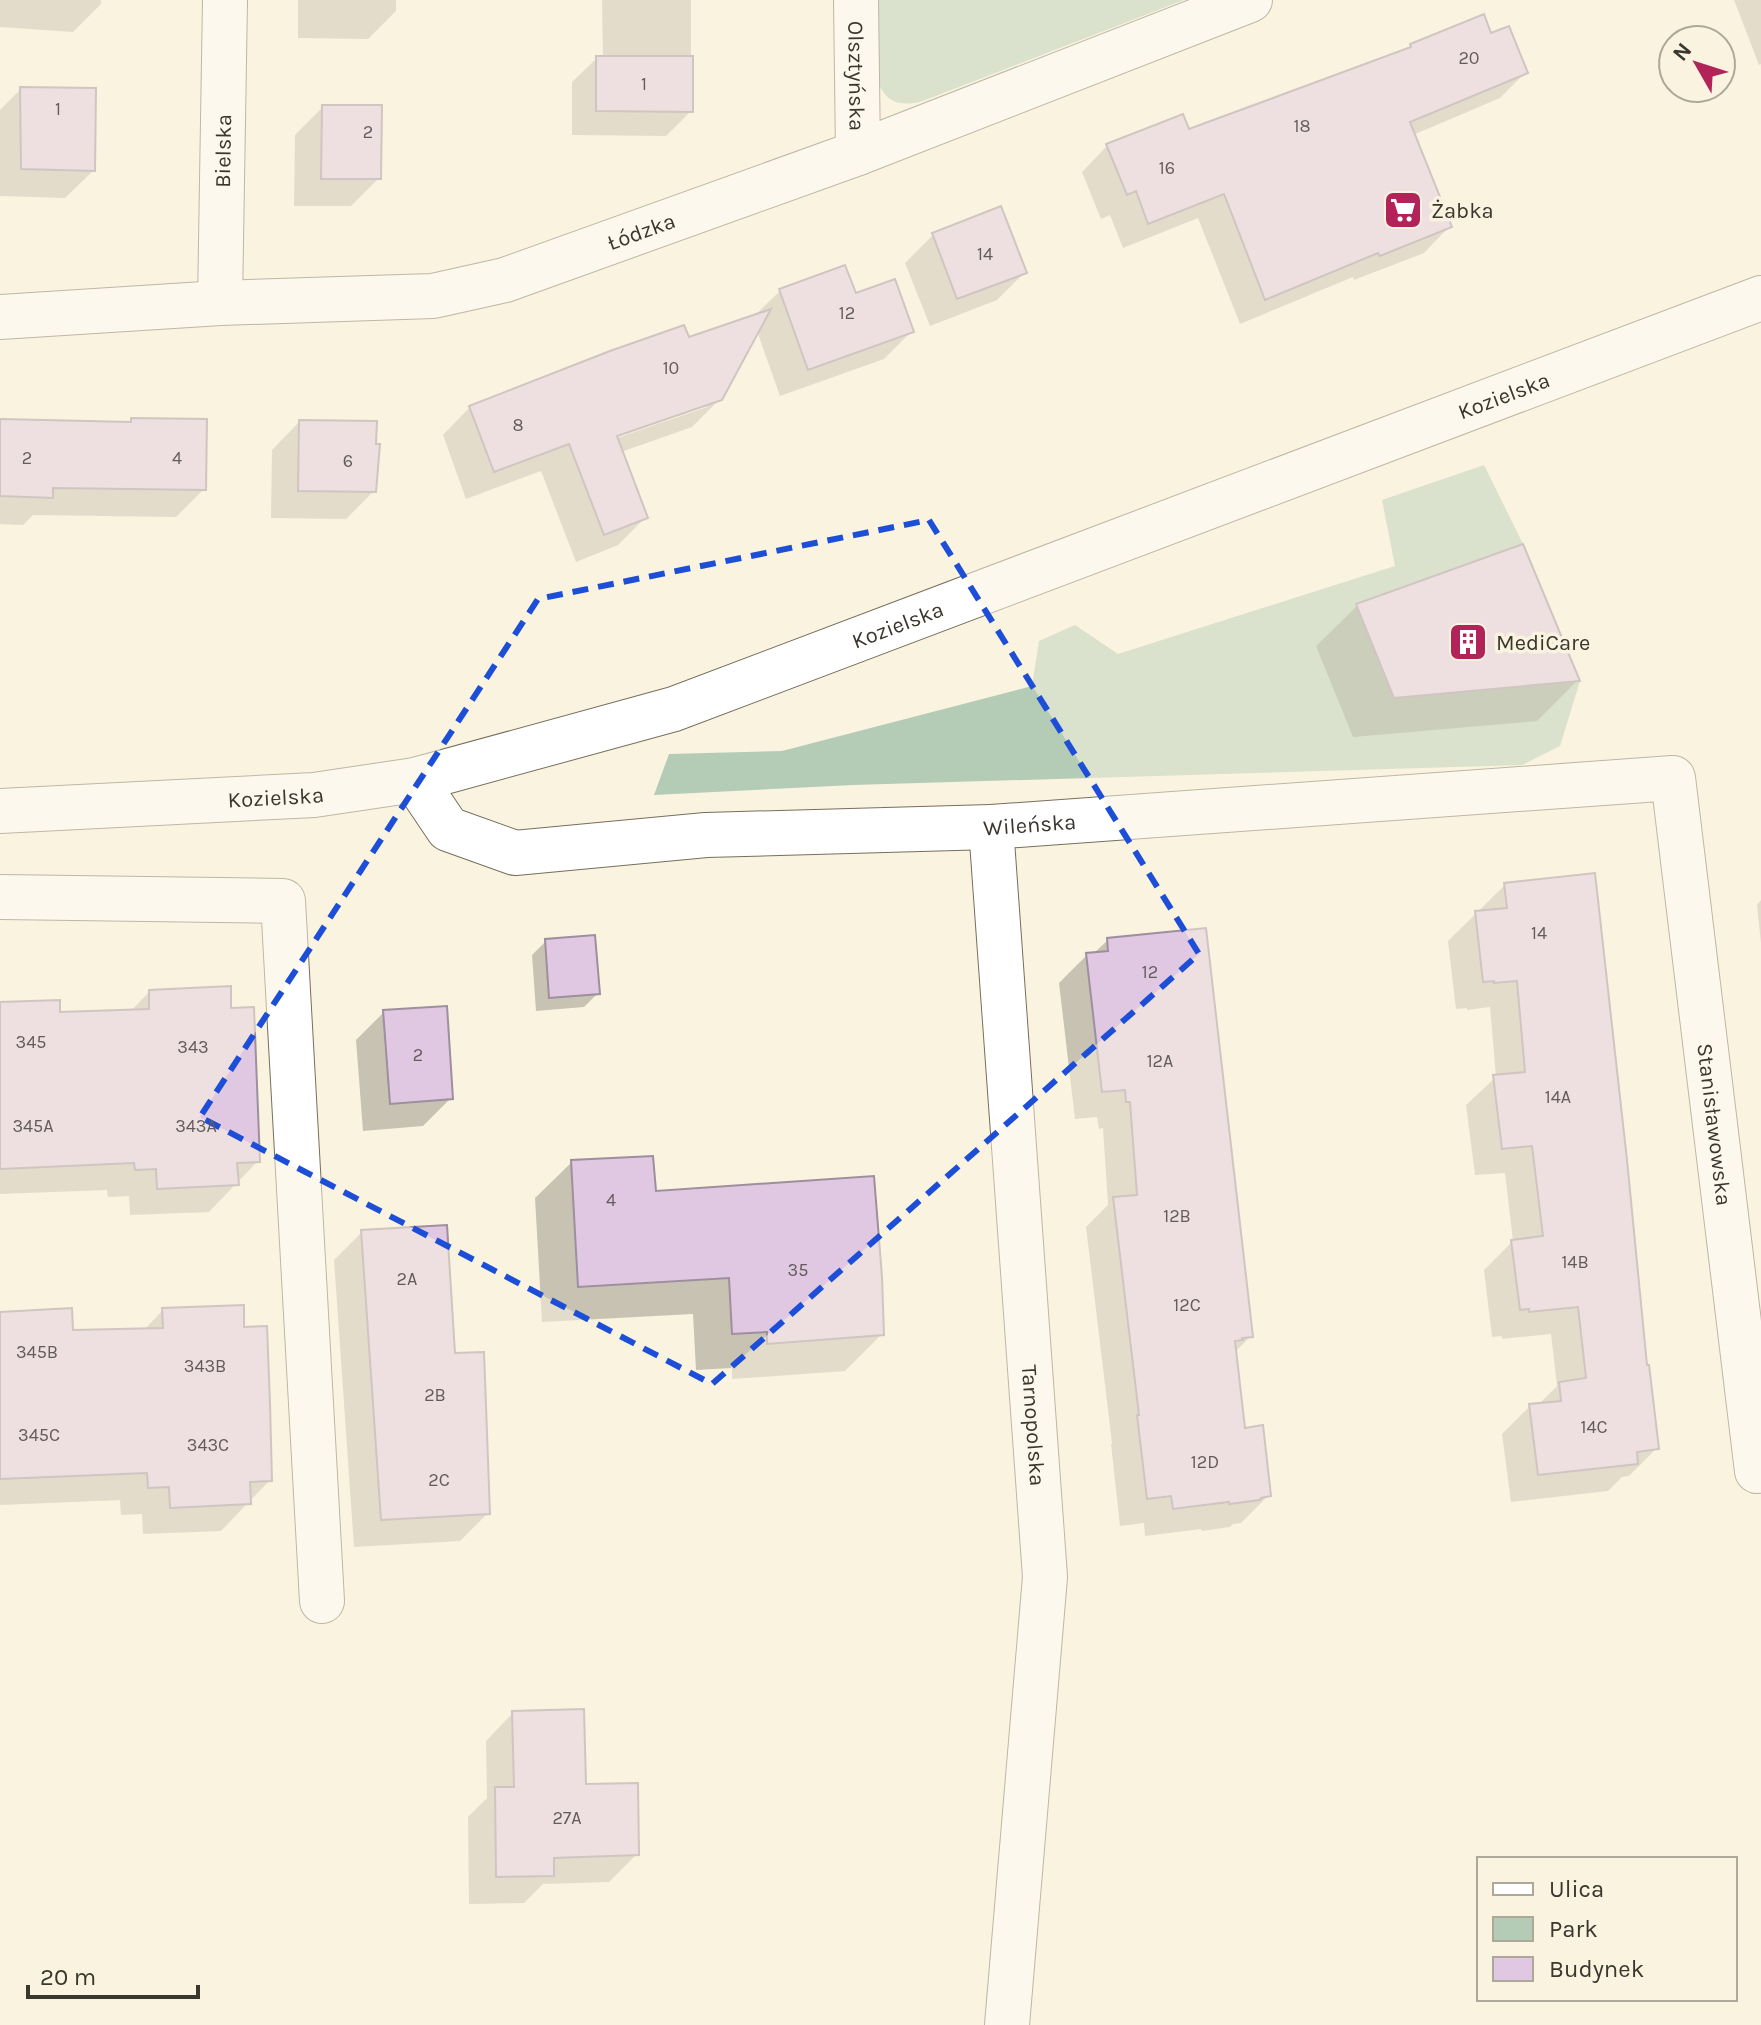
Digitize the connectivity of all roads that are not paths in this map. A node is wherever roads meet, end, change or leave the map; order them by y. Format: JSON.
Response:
{"nodes":[{"id":1,"x":225,"y":0,"type":"edge"},
{"id":2,"x":856,"y":0,"type":"edge"},
{"id":3,"x":1250,"y":0,"type":"edge"},
{"id":4,"x":858,"y":153,"type":"junction"},
{"id":5,"x":1761,"y":298,"type":"edge"},
{"id":6,"x":220,"y":303,"type":"junction"},
{"id":7,"x":0,"y":317,"type":"edge"},
{"id":8,"x":1673,"y":778,"type":"joint"},
{"id":9,"x":415,"y":780,"type":"junction"},
{"id":10,"x":0,"y":811,"type":"edge"},
{"id":11,"x":991,"y":827,"type":"junction"},
{"id":12,"x":0,"y":897,"type":"edge"},
{"id":13,"x":1757,"y":1471,"type":"dead end"},
{"id":14,"x":322,"y":1601,"type":"dead end"},
{"id":15,"x":1007,"y":2025,"type":"edge"}],
"edges":[{"from":1,"to":6,"type":"street","name":"Bielska"},
{"from":2,"to":4,"type":"street","name":"Olsztyńska"},
{"from":3,"to":4,"type":"street","name":"Łódzka"},
{"from":4,"to":6,"type":"street","name":"Łódzka"},
{"from":5,"to":9,"type":"street","name":"Kozielska"},
{"from":6,"to":7,"type":"street","name":"Łódzka"},
{"from":8,"to":11,"type":"street","name":"Wileńska"},
{"from":8,"to":13,"type":"street","name":"Stanisławowska"},
{"from":9,"to":10,"type":"street","name":"Kozielska"},
{"from":9,"to":11,"type":"street","name":"Wileńska"},
{"from":11,"to":15,"type":"street","name":"Tarnopolska"},
{"from":12,"to":14,"type":"street"}]}
